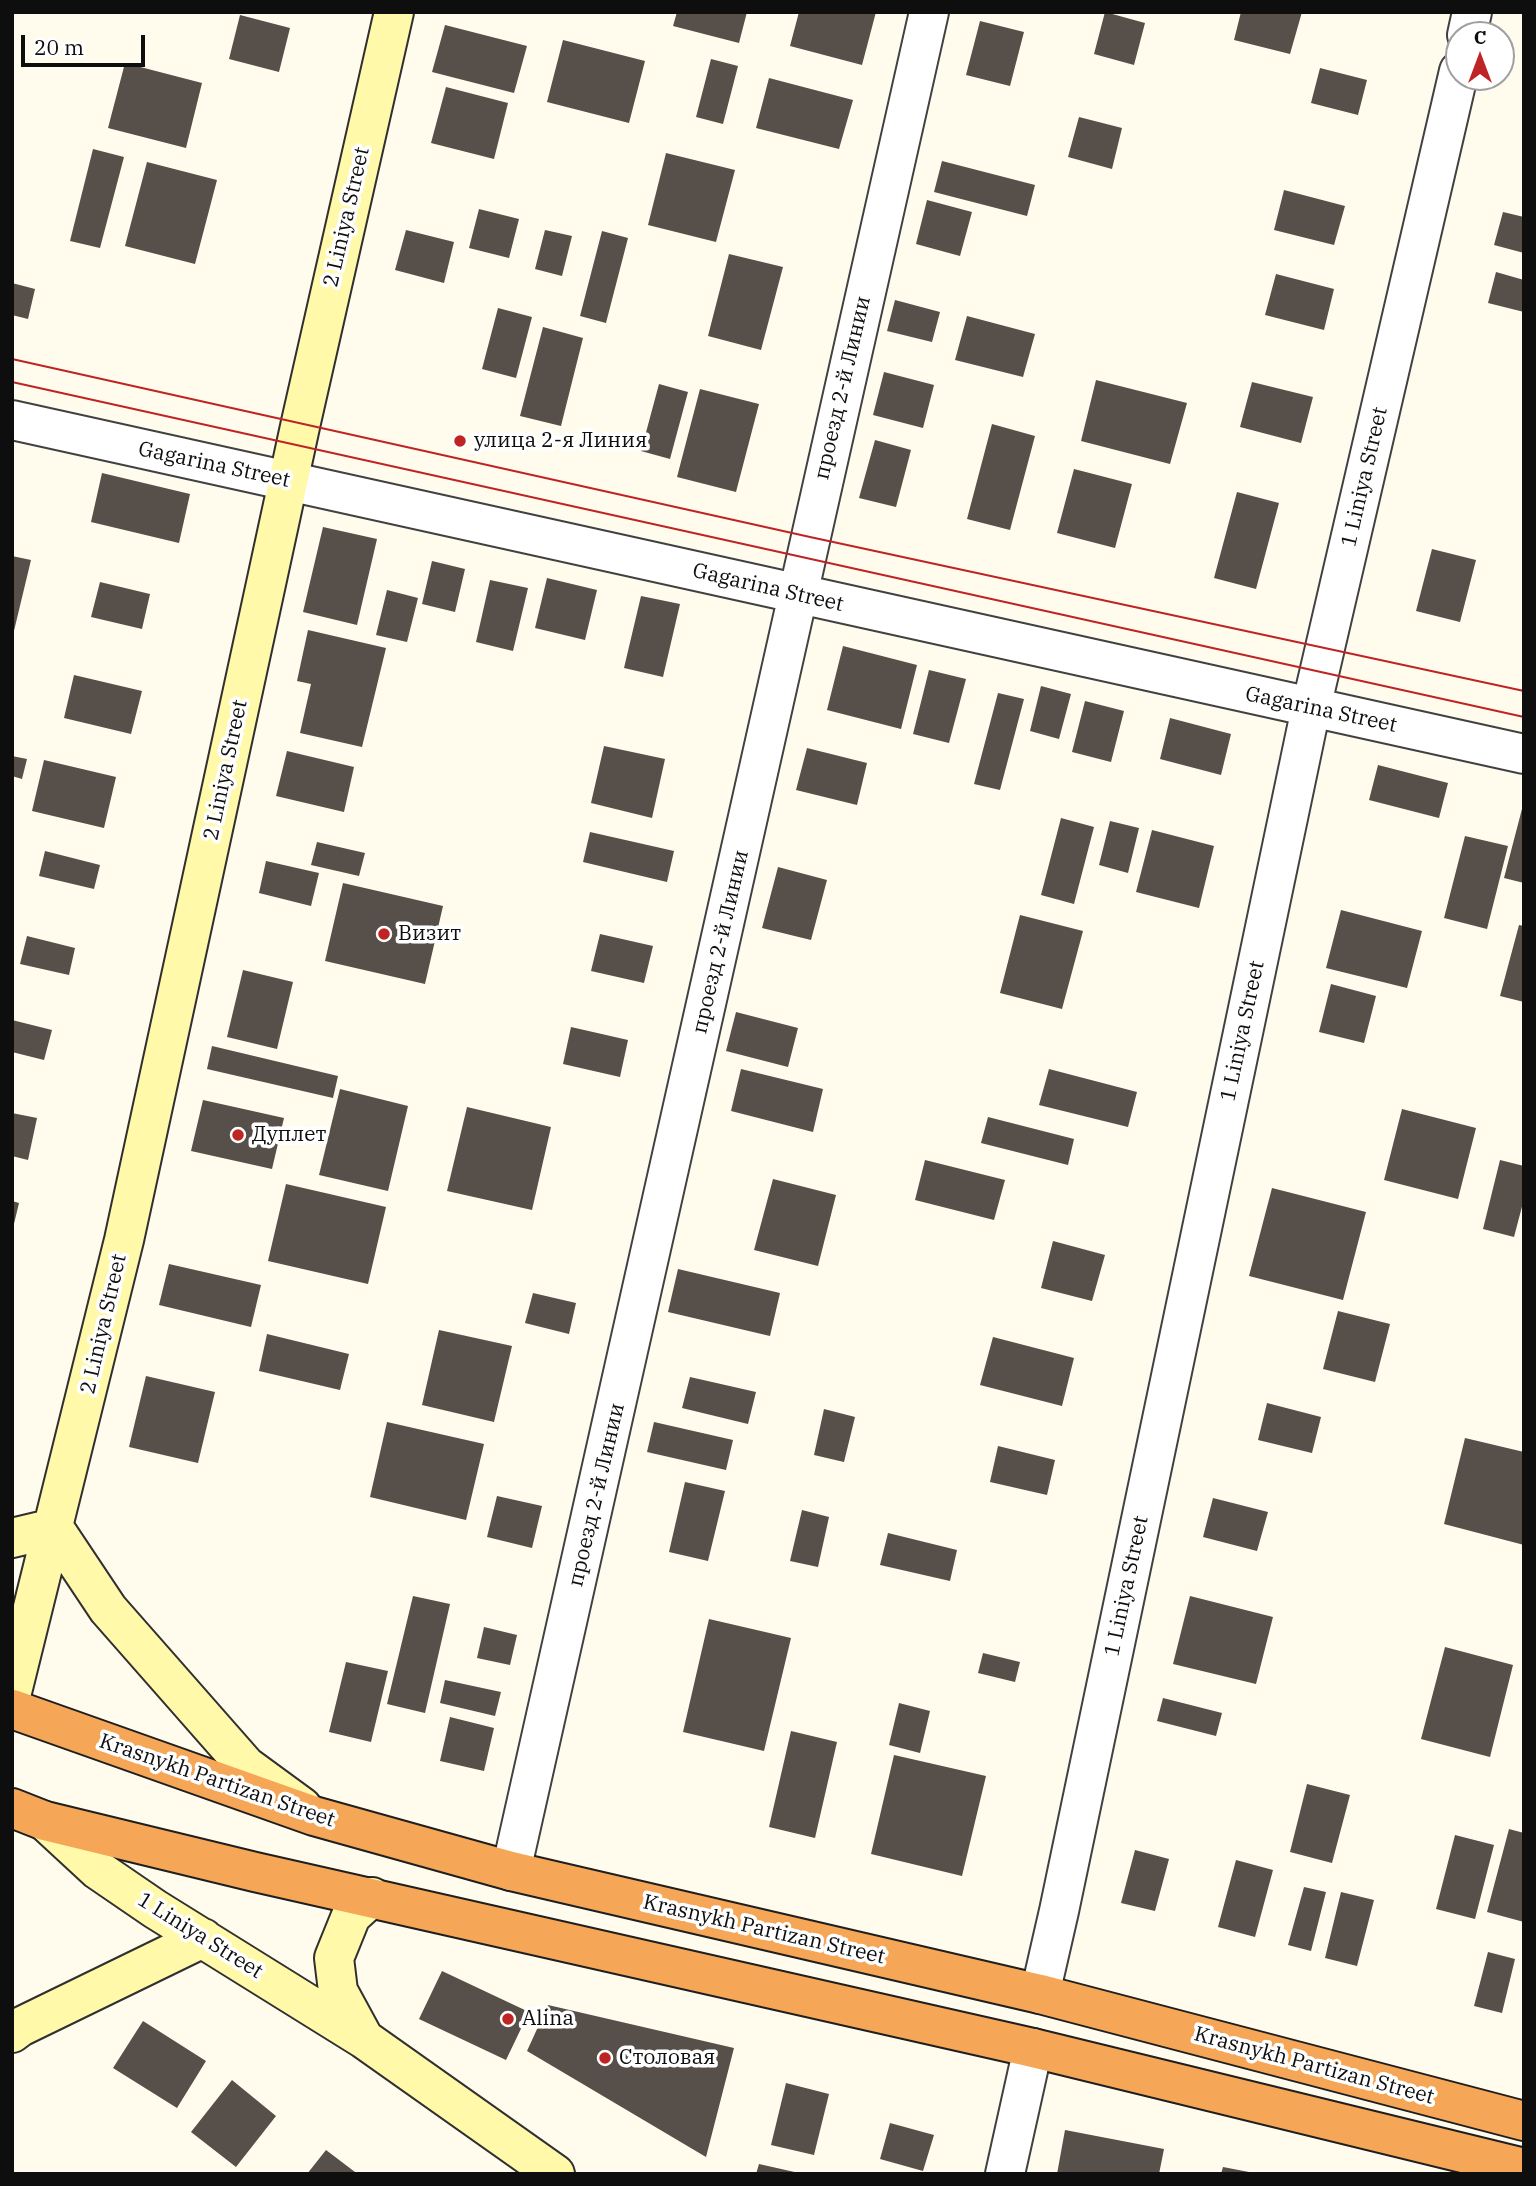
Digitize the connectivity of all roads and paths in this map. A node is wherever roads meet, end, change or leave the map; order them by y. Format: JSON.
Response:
{"nodes":[{"id":1,"x":394,"y":12,"type":"edge"},
{"id":2,"x":929,"y":12,"type":"edge"},
{"id":3,"x":1454,"y":91,"type":"edge"},
{"id":4,"x":12,"y":420,"type":"edge"},
{"id":5,"x":289,"y":481,"type":"junction"},
{"id":6,"x":799,"y":595,"type":"junction"},
{"id":7,"x":1311,"y":708,"type":"junction"},
{"id":8,"x":1524,"y":754,"type":"edge"},
{"id":9,"x":54,"y":1528,"type":"junction"},
{"id":10,"x":12,"y":1538,"type":"edge"},
{"id":11,"x":12,"y":1692,"type":"edge"},
{"id":12,"x":12,"y":1709,"type":"edge"},
{"id":13,"x":29,"y":1815,"type":"edge"},
{"id":14,"x":314,"y":1816,"type":"junction"},
{"id":15,"x":511,"y":1871,"type":"junction"},
{"id":16,"x":372,"y":1897,"type":"junction"},
{"id":17,"x":203,"y":1938,"type":"junction"},
{"id":18,"x":1040,"y":1994,"type":"junction"},
{"id":19,"x":12,"y":2034,"type":"edge"},
{"id":20,"x":364,"y":2039,"type":"junction"},
{"id":21,"x":1033,"y":2048,"type":"junction"},
{"id":22,"x":1524,"y":2121,"type":"edge"},
{"id":23,"x":1524,"y":2168,"type":"edge"},
{"id":24,"x":555,"y":2174,"type":"edge"},
{"id":25,"x":1005,"y":2174,"type":"edge"}],
"edges":[{"from":1,"to":5,"type":"street","name":"2 Liniya Street"},
{"from":2,"to":6,"type":"street","name":"проезд 2-й Линии"},
{"from":3,"to":7,"type":"street","name":"1 Liniya Street"},
{"from":4,"to":5,"type":"street","name":"Gagarina Street"},
{"from":5,"to":6,"type":"street","name":"Gagarina Street"},
{"from":5,"to":9,"type":"street","name":"2 Liniya Street"},
{"from":6,"to":7,"type":"street","name":"Gagarina Street"},
{"from":6,"to":15,"type":"street","name":"проезд 2-й Линии"},
{"from":7,"to":8,"type":"street","name":"Gagarina Street"},
{"from":7,"to":18,"type":"street","name":"1 Liniya Street"},
{"from":9,"to":10,"type":"street"},
{"from":9,"to":11,"type":"street","name":"2 Liniya Street"},
{"from":9,"to":14,"type":"street"},
{"from":12,"to":14,"type":"highway","name":"Krasnykh Partizan Street"},
{"from":13,"to":16,"type":"highway"},
{"from":13,"to":17,"type":"street","name":"1 Liniya Street"},
{"from":14,"to":15,"type":"highway","name":"Krasnykh Partizan Street"},
{"from":15,"to":18,"type":"highway","name":"Krasnykh Partizan Street"},
{"from":16,"to":20,"type":"street","name":"1 Liniya Street"},
{"from":16,"to":21,"type":"highway"},
{"from":17,"to":19,"type":"street"},
{"from":17,"to":20,"type":"street","name":"1 Liniya Street"},
{"from":18,"to":22,"type":"highway","name":"Krasnykh Partizan Street"},
{"from":20,"to":24,"type":"street","name":"1 Liniya Street"},
{"from":21,"to":23,"type":"highway"},
{"from":21,"to":25,"type":"street"}]}
